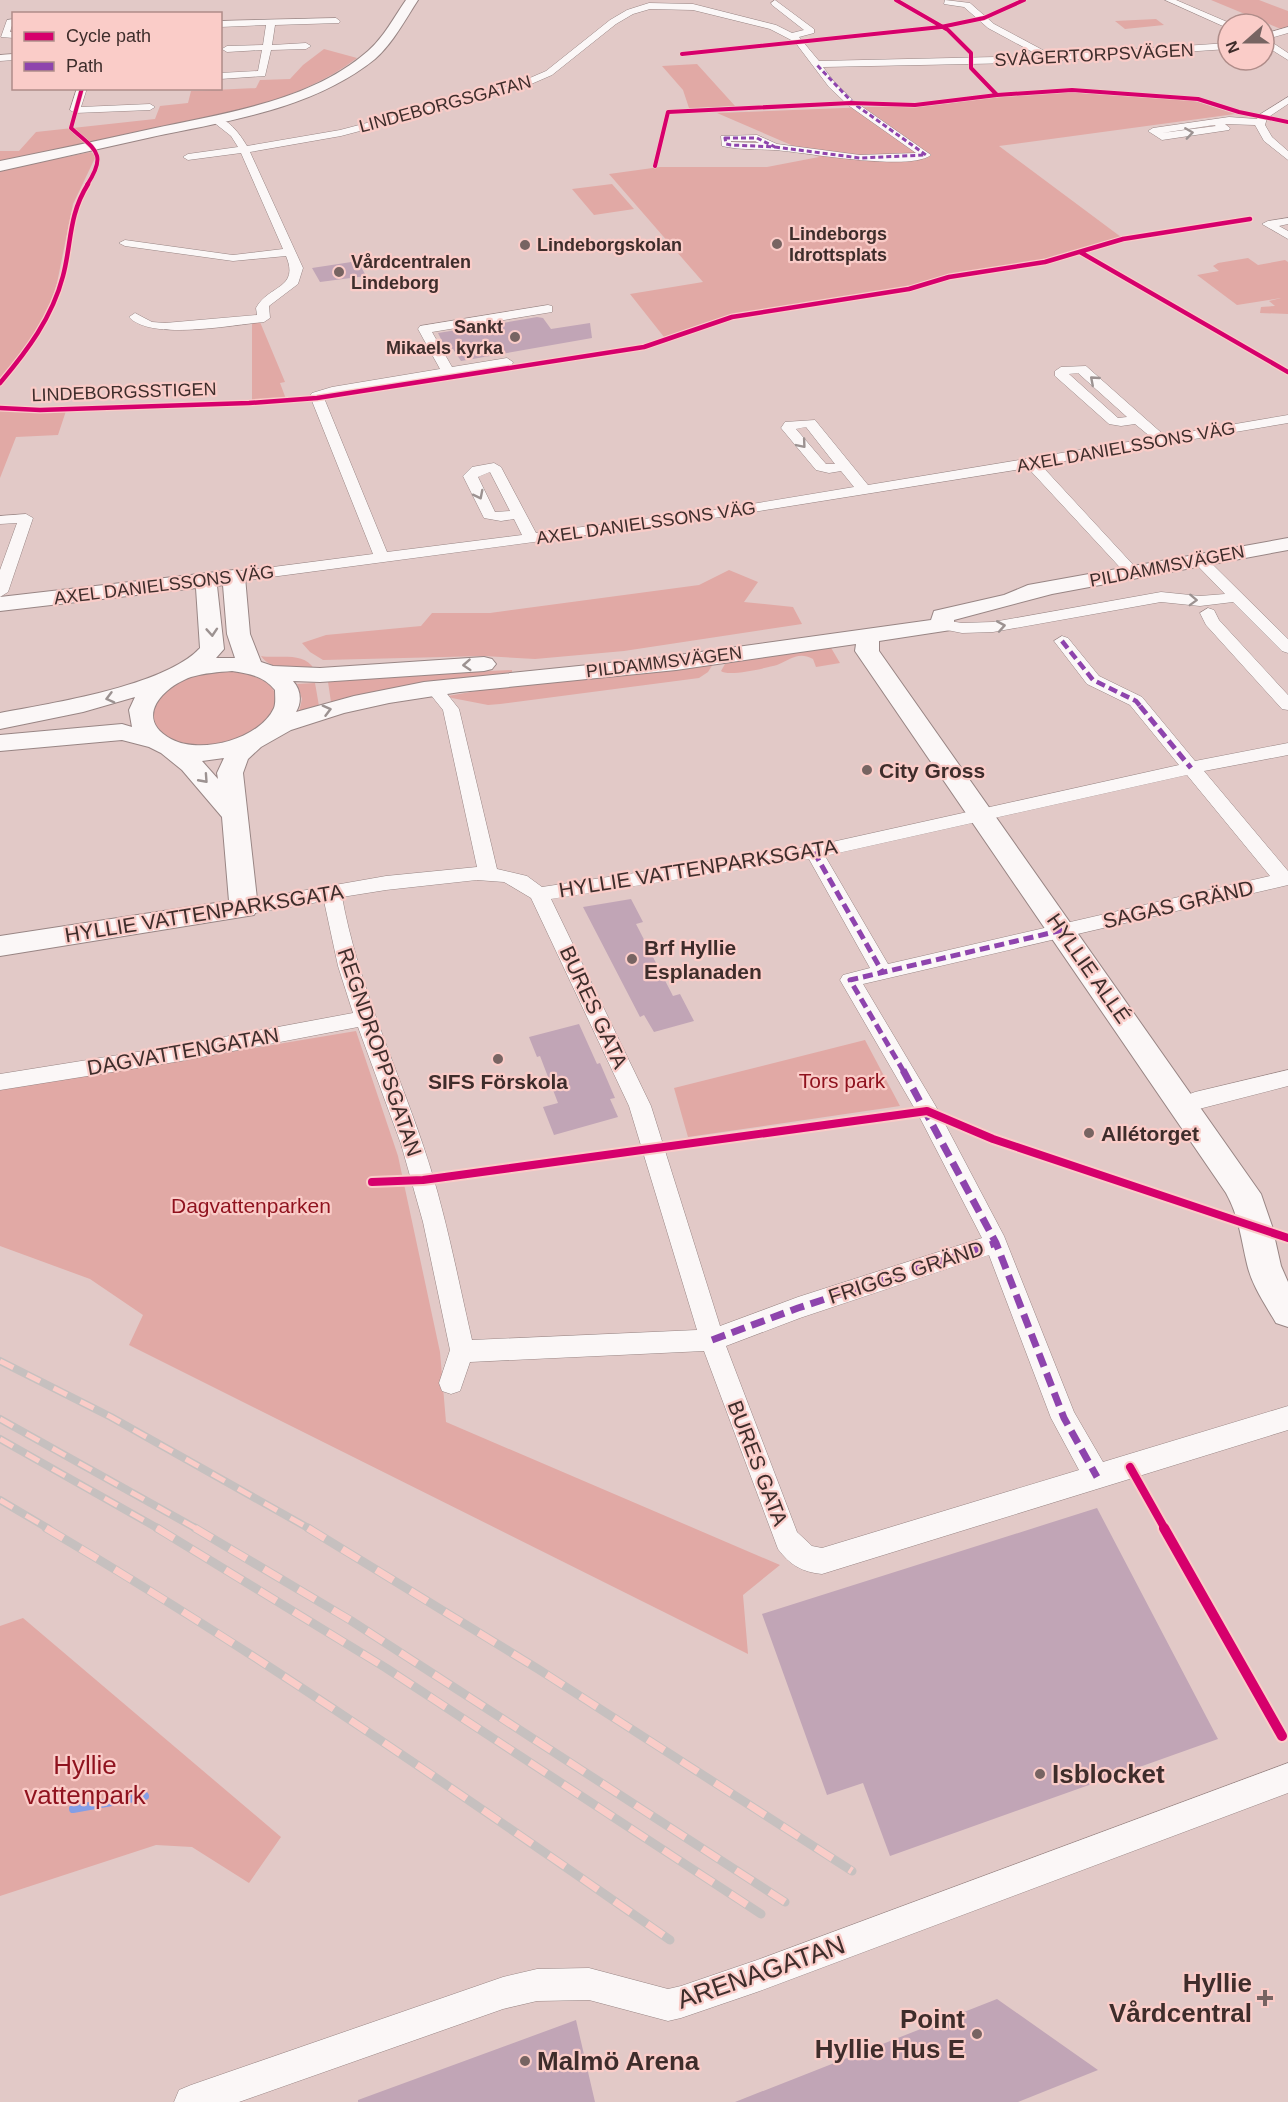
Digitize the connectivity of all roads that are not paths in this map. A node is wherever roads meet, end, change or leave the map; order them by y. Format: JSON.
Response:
{"nodes":[{"id":1,"x":412,"y":0,"type":"edge"},
{"id":2,"x":1169,"y":0,"type":"edge"},
{"id":3,"x":948,"y":2,"type":"dead end"},
{"id":4,"x":775,"y":3,"type":"dead end"},
{"id":5,"x":1216,"y":20,"type":"edge"},
{"id":6,"x":336,"y":21,"type":"dead end"},
{"id":7,"x":12,"y":22,"type":"edge"},
{"id":8,"x":222,"y":24,"type":"edge"},
{"id":9,"x":271,"y":24,"type":"junction"},
{"id":10,"x":12,"y":35,"type":"edge"},
{"id":11,"x":791,"y":36,"type":"junction"},
{"id":12,"x":306,"y":46,"type":"dead end"},
{"id":13,"x":1216,"y":47,"type":"edge"},
{"id":14,"x":267,"y":48,"type":"junction"},
{"id":15,"x":228,"y":49,"type":"dead end"},
{"id":16,"x":1051,"y":58,"type":"junction"},
{"id":17,"x":816,"y":64,"type":"junction"},
{"id":18,"x":222,"y":76,"type":"edge"},
{"id":19,"x":81,"y":90,"type":"edge"},
{"id":20,"x":1288,"y":100,"type":"edge"},
{"id":21,"x":150,"y":107,"type":"dead end"},
{"id":22,"x":216,"y":119,"type":"junction"},
{"id":23,"x":1216,"y":122,"type":"junction"},
{"id":24,"x":1260,"y":122,"type":"junction"},
{"id":25,"x":775,"y":147,"type":"dead end"},
{"id":26,"x":244,"y":149,"type":"junction"},
{"id":27,"x":188,"y":157,"type":"dead end"},
{"id":28,"x":1288,"y":157,"type":"edge"},
{"id":29,"x":0,"y":166,"type":"edge"},
{"id":30,"x":1288,"y":221,"type":"edge"},
{"id":31,"x":1288,"y":236,"type":"edge"},
{"id":32,"x":125,"y":243,"type":"dead end"},
{"id":33,"x":290,"y":252,"type":"junction"},
{"id":34,"x":548,"y":309,"type":"dead end"},
{"id":35,"x":135,"y":317,"type":"dead end"},
{"id":36,"x":507,"y":362,"type":"dead end"},
{"id":37,"x":444,"y":372,"type":"junction"},
{"id":38,"x":1137,"y":419,"type":"junction"},
{"id":39,"x":1288,"y":419,"type":"edge"},
{"id":40,"x":1162,"y":440,"type":"junction"},
{"id":41,"x":1031,"y":464,"type":"junction"},
{"id":42,"x":846,"y":466,"type":"dead end"},
{"id":43,"x":864,"y":490,"type":"junction"},
{"id":44,"x":518,"y":514,"type":"dead end"},
{"id":45,"x":0,"y":520,"type":"edge"},
{"id":46,"x":532,"y":539,"type":"junction"},
{"id":47,"x":1288,"y":544,"type":"edge"},
{"id":48,"x":382,"y":559,"type":"junction"},
{"id":49,"x":1200,"y":560,"type":"junction"},
{"id":50,"x":1132,"y":572,"type":"junction"},
{"id":51,"x":3,"y":576,"type":"edge"},
{"id":52,"x":234,"y":578,"type":"junction"},
{"id":53,"x":206,"y":581,"type":"junction"},
{"id":54,"x":1046,"y":589,"type":"junction"},
{"id":55,"x":0,"y":592,"type":"edge"},
{"id":56,"x":1238,"y":597,"type":"junction"},
{"id":57,"x":0,"y":604,"type":"edge"},
{"id":58,"x":1208,"y":614,"type":"dead end"},
{"id":59,"x":943,"y":625,"type":"junction"},
{"id":60,"x":864,"y":629,"type":"junction"},
{"id":61,"x":1062,"y":641,"type":"dead end"},
{"id":62,"x":1288,"y":648,"type":"edge"},
{"id":63,"x":261,"y":669,"type":"junction"},
{"id":64,"x":176,"y":675,"type":"junction"},
{"id":65,"x":434,"y":689,"type":"junction"},
{"id":66,"x":1288,"y":705,"type":"edge"},
{"id":67,"x":0,"y":721,"type":"edge"},
{"id":68,"x":262,"y":735,"type":"junction"},
{"id":69,"x":0,"y":743,"type":"edge"},
{"id":70,"x":163,"y":744,"type":"junction"},
{"id":71,"x":1288,"y":749,"type":"edge"},
{"id":72,"x":1191,"y":768,"type":"junction"},
{"id":73,"x":990,"y":813,"type":"junction"},
{"id":74,"x":233,"y":814,"type":"junction"},
{"id":75,"x":814,"y":852,"type":"junction"},
{"id":76,"x":488,"y":872,"type":"junction"},
{"id":77,"x":1286,"y":879,"type":"edge"},
{"id":78,"x":332,"y":893,"type":"junction"},
{"id":79,"x":539,"y":894,"type":"junction"},
{"id":80,"x":244,"y":908,"type":"junction"},
{"id":81,"x":1068,"y":929,"type":"junction"},
{"id":82,"x":0,"y":946,"type":"edge"},
{"id":83,"x":882,"y":973,"type":"junction"},
{"id":84,"x":365,"y":1018,"type":"junction"},
{"id":85,"x":1288,"y":1078,"type":"edge"},
{"id":86,"x":0,"y":1082,"type":"edge"},
{"id":87,"x":1195,"y":1101,"type":"junction"},
{"id":88,"x":996,"y":1243,"type":"junction"},
{"id":89,"x":1288,"y":1287,"type":"edge"},
{"id":90,"x":1288,"y":1312,"type":"edge"},
{"id":91,"x":712,"y":1340,"type":"junction"},
{"id":92,"x":462,"y":1350,"type":"junction"},
{"id":93,"x":451,"y":1383,"type":"dead end"},
{"id":94,"x":1288,"y":1418,"type":"edge"},
{"id":95,"x":1097,"y":1477,"type":"junction"},
{"id":96,"x":1288,"y":1778,"type":"edge"},
{"id":97,"x":191,"y":2102,"type":"edge"}],
"edges":[{"from":1,"to":22,"type":"street"},
{"from":2,"to":5,"type":"street"},
{"from":3,"to":16,"type":"street"},
{"from":4,"to":11,"type":"street"},
{"from":6,"to":9,"type":"street"},
{"from":7,"to":10,"type":"street"},
{"from":8,"to":9,"type":"street"},
{"from":9,"to":14,"type":"street"},
{"from":11,"to":17,"type":"street","name":"LINDEBORGSGATAN"},
{"from":11,"to":26,"type":"street","name":"LINDEBORGSGATAN"},
{"from":12,"to":14,"type":"street"},
{"from":13,"to":16,"type":"street","name":"SVÅGERTORPSVÄGEN"},
{"from":14,"to":15,"type":"street"},
{"from":14,"to":18,"type":"street"},
{"from":16,"to":17,"type":"street","name":"SVÅGERTORPSVÄGEN"},
{"from":17,"to":25,"type":"street","name":"LINDEBORGSGATAN"},
{"from":19,"to":21,"type":"street"},
{"from":20,"to":24,"type":"street"},
{"from":22,"to":26,"type":"street"},
{"from":22,"to":29,"type":"street"},
{"from":23,"to":23,"type":"street","one_way":true},
{"from":23,"to":24,"type":"street"},
{"from":24,"to":28,"type":"street"},
{"from":26,"to":27,"type":"street","name":"LINDEBORGSGATAN"},
{"from":26,"to":33,"type":"street"},
{"from":30,"to":31,"type":"street"},
{"from":32,"to":33,"type":"street"},
{"from":33,"to":35,"type":"street"},
{"from":34,"to":37,"type":"street"},
{"from":36,"to":37,"type":"street"},
{"from":37,"to":48,"type":"street"},
{"from":38,"to":38,"type":"street","one_way":true},
{"from":38,"to":40,"type":"street"},
{"from":39,"to":40,"type":"street","name":"AXEL DANIELSSONS VÄG"},
{"from":40,"to":41,"type":"street","name":"AXEL DANIELSSONS VÄG"},
{"from":41,"to":43,"type":"street","name":"AXEL DANIELSSONS VÄG"},
{"from":41,"to":50,"type":"street"},
{"from":42,"to":43,"type":"street"},
{"from":43,"to":46,"type":"street","name":"AXEL DANIELSSONS VÄG"},
{"from":44,"to":46,"type":"street"},
{"from":45,"to":51,"type":"street"},
{"from":46,"to":48,"type":"street","name":"AXEL DANIELSSONS VÄG"},
{"from":47,"to":49,"type":"street","name":"PILDAMMSVÄGEN"},
{"from":48,"to":52,"type":"street","name":"AXEL DANIELSSONS VÄG"},
{"from":49,"to":50,"type":"street","name":"PILDAMMSVÄGEN"},
{"from":49,"to":56,"type":"street"},
{"from":50,"to":54,"type":"street","name":"PILDAMMSVÄGEN"},
{"from":51,"to":55,"type":"street"},
{"from":52,"to":53,"type":"street","name":"AXEL DANIELSSONS VÄG"},
{"from":52,"to":63,"type":"street"},
{"from":53,"to":57,"type":"street","name":"AXEL DANIELSSONS VÄG"},
{"from":53,"to":64,"type":"street","one_way":true},
{"from":54,"to":59,"type":"street","name":"PILDAMMSVÄGEN"},
{"from":54,"to":60,"type":"street","name":"PILDAMMSVÄGEN"},
{"from":59,"to":56,"type":"street","one_way":true},
{"from":56,"to":62,"type":"street"},
{"from":58,"to":66,"type":"street"},
{"from":59,"to":60,"type":"street","name":"PILDAMMSVÄGEN"},
{"from":60,"to":63,"type":"street","name":"PILDAMMSVÄGEN","one_way":true},
{"from":60,"to":65,"type":"street","name":"PILDAMMSVÄGEN"},
{"from":60,"to":73,"type":"street","name":"HYLLIE ALLÉ"},
{"from":61,"to":72,"type":"street","name":"SAGAS GRÄND"},
{"from":63,"to":64,"type":"street","name":"PILDAMMSVÄGEN"},
{"from":63,"to":68,"type":"street"},
{"from":64,"to":67,"type":"street","name":"PILDAMMSVÄGEN","one_way":true},
{"from":64,"to":70,"type":"street"},
{"from":68,"to":65,"type":"street","name":"PILDAMMSVÄGEN","one_way":true},
{"from":65,"to":76,"type":"street"},
{"from":68,"to":70,"type":"street","name":"PILDAMMSVÄGEN"},
{"from":68,"to":74,"type":"street"},
{"from":69,"to":70,"type":"street","name":"PILDAMMSVÄGEN"},
{"from":70,"to":74,"type":"street","one_way":true},
{"from":71,"to":72,"type":"street","name":"HYLLIE VATTENPARKSGATA"},
{"from":72,"to":73,"type":"street","name":"HYLLIE VATTENPARKSGATA"},
{"from":72,"to":77,"type":"street","name":"SAGAS GRÄND"},
{"from":73,"to":75,"type":"street","name":"HYLLIE VATTENPARKSGATA"},
{"from":73,"to":81,"type":"street","name":"HYLLIE ALLÉ"},
{"from":74,"to":80,"type":"street"},
{"from":75,"to":79,"type":"street","name":"HYLLIE VATTENPARKSGATA"},
{"from":75,"to":83,"type":"street"},
{"from":76,"to":78,"type":"street","name":"HYLLIE VATTENPARKSGATA"},
{"from":76,"to":79,"type":"street","name":"HYLLIE VATTENPARKSGATA"},
{"from":77,"to":81,"type":"street","name":"SAGAS GRÄND"},
{"from":78,"to":80,"type":"street","name":"HYLLIE VATTENPARKSGATA"},
{"from":78,"to":84,"type":"street","name":"REGNDROPPSGATAN"},
{"from":79,"to":91,"type":"street","name":"BURES GATA"},
{"from":80,"to":82,"type":"street","name":"HYLLIE VATTENPARKSGATA"},
{"from":81,"to":83,"type":"street","name":"SAGAS GRÄND"},
{"from":81,"to":87,"type":"street","name":"HYLLIE ALLÉ"},
{"from":81,"to":90,"type":"street","name":"HYLLIE ALLÉ"},
{"from":83,"to":88,"type":"street","name":"SAGAS GRÄND"},
{"from":84,"to":86,"type":"street","name":"DAGVATTENGATAN"},
{"from":84,"to":92,"type":"street","name":"REGNDROPPSGATAN"},
{"from":85,"to":87,"type":"street"},
{"from":87,"to":89,"type":"street","name":"HYLLIE ALLÉ"},
{"from":88,"to":91,"type":"street","name":"FRIGGS GRÄND"},
{"from":88,"to":95,"type":"street","name":"FRIGGS GRÄND"},
{"from":91,"to":92,"type":"street"},
{"from":91,"to":95,"type":"street","name":"BURES GATA"},
{"from":92,"to":93,"type":"street"},
{"from":94,"to":95,"type":"street","name":"BURES GATA"},
{"from":96,"to":97,"type":"street","name":"ARENAGATAN"}]}
